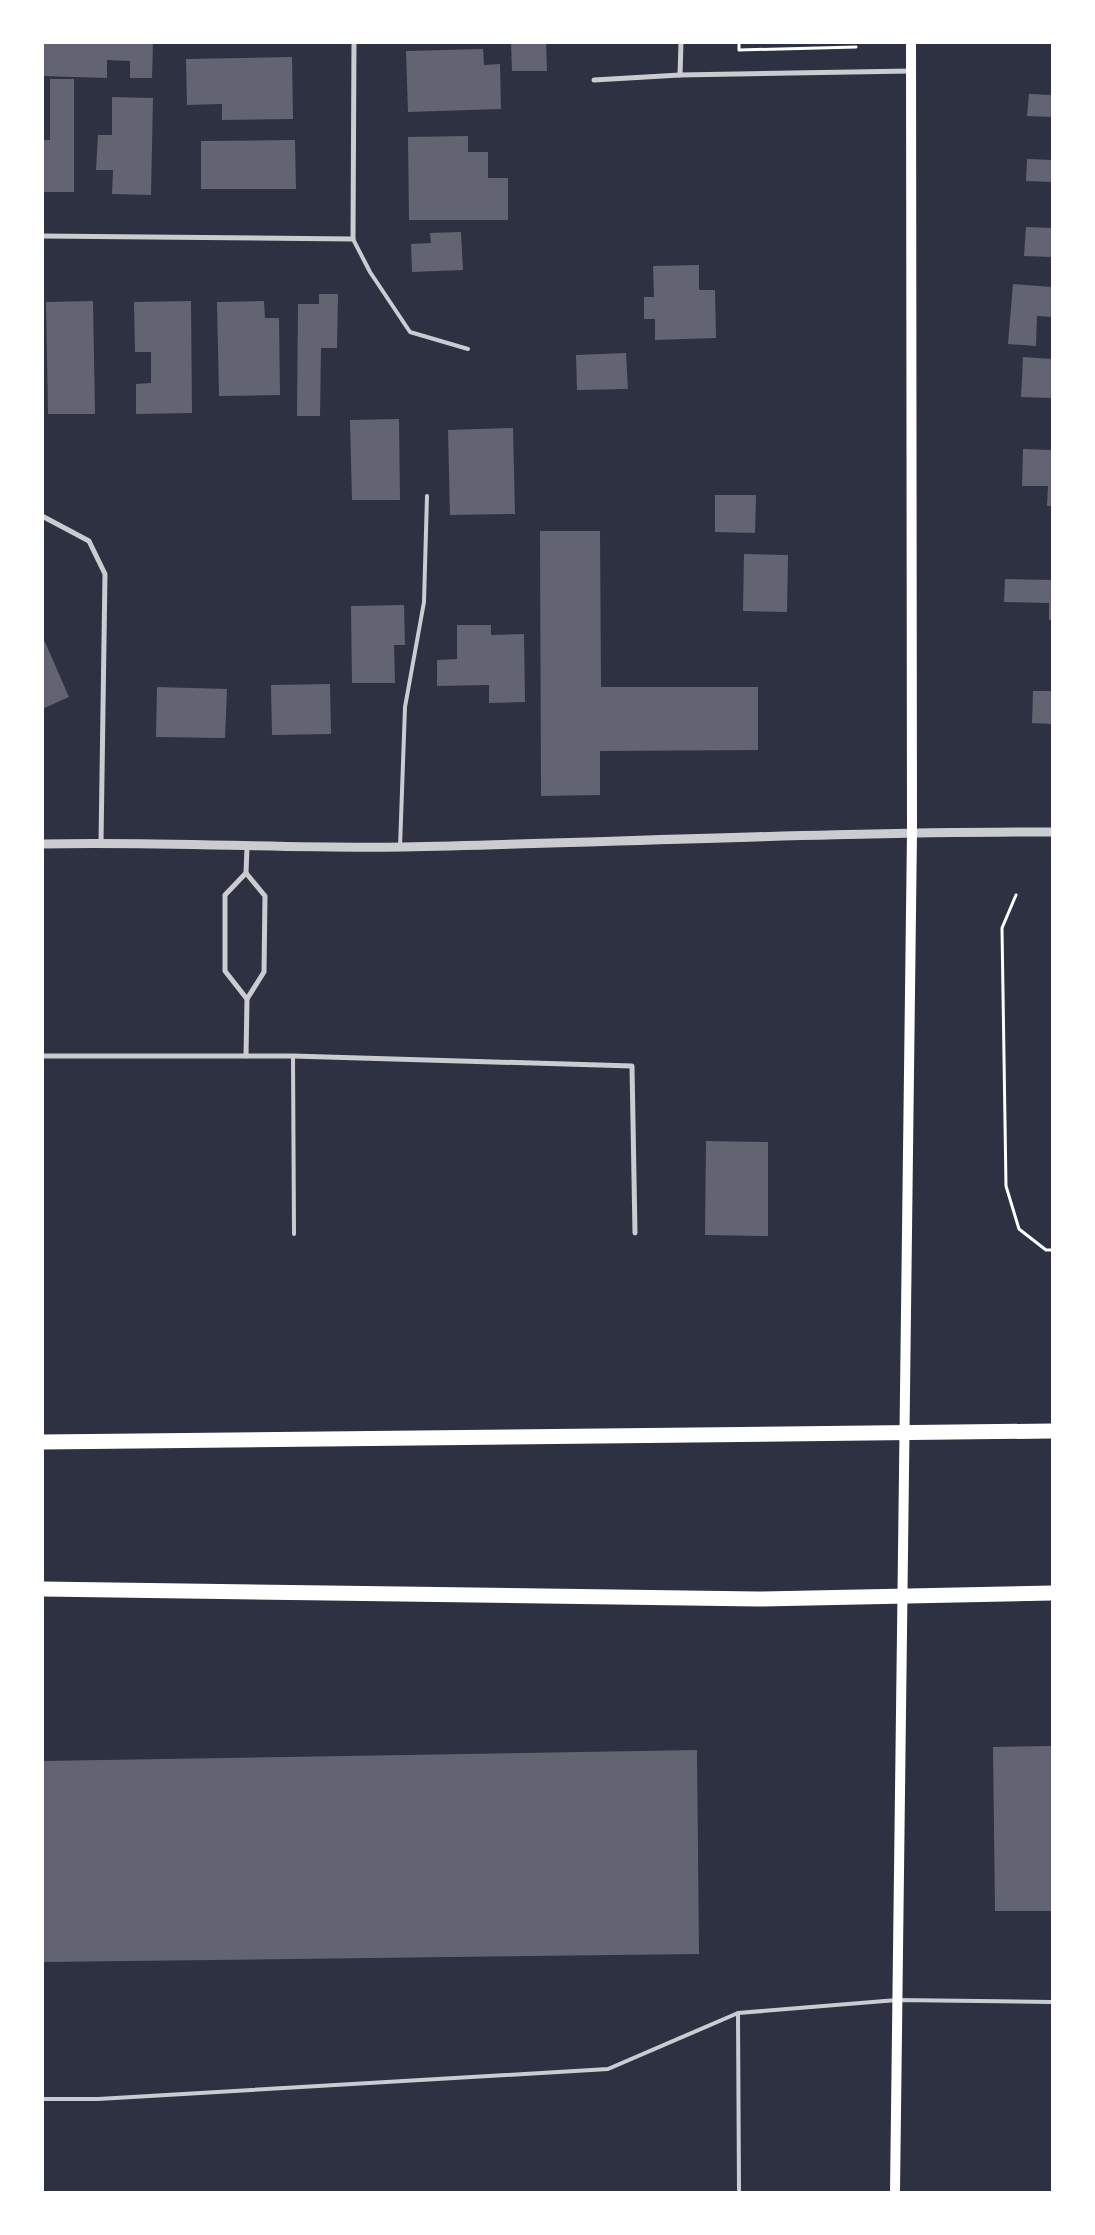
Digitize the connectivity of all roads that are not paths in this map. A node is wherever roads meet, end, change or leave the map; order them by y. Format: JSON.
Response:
{"nodes":[{"id":1,"x":354,"y":42,"type":"edge"},
{"id":2,"x":681,"y":42,"type":"edge"},
{"id":3,"x":911,"y":42,"type":"edge"},
{"id":4,"x":911,"y":71,"type":"junction"},
{"id":5,"x":680,"y":75,"type":"junction"},
{"id":6,"x":594,"y":80,"type":"dead end"},
{"id":7,"x":42,"y":236,"type":"edge"},
{"id":8,"x":353,"y":239,"type":"junction"},
{"id":9,"x":468,"y":349,"type":"dead end"},
{"id":10,"x":426,"y":496,"type":"dead end"},
{"id":11,"x":42,"y":516,"type":"edge"},
{"id":12,"x":912,"y":832,"type":"junction"},
{"id":13,"x":1052,"y":832,"type":"edge"},
{"id":14,"x":101,"y":843,"type":"junction"},
{"id":15,"x":42,"y":844,"type":"edge"},
{"id":16,"x":247,"y":847,"type":"junction"},
{"id":17,"x":400,"y":847,"type":"junction"},
{"id":18,"x":246,"y":873,"type":"junction"},
{"id":19,"x":247,"y":999,"type":"junction"},
{"id":20,"x":42,"y":1056,"type":"edge"},
{"id":21,"x":246,"y":1056,"type":"junction"},
{"id":22,"x":293,"y":1056,"type":"junction"},
{"id":23,"x":635,"y":1233,"type":"dead end"},
{"id":24,"x":294,"y":1234,"type":"dead end"},
{"id":25,"x":1052,"y":1431,"type":"edge"},
{"id":26,"x":42,"y":1442,"type":"edge"},
{"id":27,"x":42,"y":1589,"type":"edge"},
{"id":28,"x":1052,"y":1593,"type":"edge"},
{"id":29,"x":897,"y":2000,"type":"junction"},
{"id":30,"x":1052,"y":2002,"type":"edge"},
{"id":31,"x":738,"y":2013,"type":"junction"},
{"id":32,"x":42,"y":2099,"type":"edge"},
{"id":33,"x":738,"y":2192,"type":"edge"},
{"id":34,"x":895,"y":2192,"type":"edge"}],
"edges":[{"from":1,"to":8,"type":"street"},
{"from":2,"to":5,"type":"street"},
{"from":3,"to":4,"type":"main road"},
{"from":4,"to":5,"type":"street"},
{"from":4,"to":12,"type":"main road"},
{"from":5,"to":6,"type":"street"},
{"from":7,"to":8,"type":"street"},
{"from":8,"to":9,"type":"lane"},
{"from":10,"to":17,"type":"lane"},
{"from":11,"to":14,"type":"street"},
{"from":12,"to":13,"type":"street"},
{"from":12,"to":17,"type":"street"},
{"from":12,"to":29,"type":"main road"},
{"from":14,"to":15,"type":"street"},
{"from":14,"to":16,"type":"street"},
{"from":16,"to":17,"type":"street"},
{"from":16,"to":18,"type":"street"},
{"from":18,"to":19,"type":"street"},
{"from":18,"to":19,"type":"street"},
{"from":19,"to":21,"type":"street"},
{"from":20,"to":21,"type":"street"},
{"from":21,"to":22,"type":"street"},
{"from":22,"to":23,"type":"street"},
{"from":22,"to":24,"type":"lane"},
{"from":25,"to":26,"type":"highway"},
{"from":27,"to":28,"type":"highway"},
{"from":29,"to":30,"type":"lane"},
{"from":29,"to":31,"type":"lane"},
{"from":29,"to":34,"type":"main road"},
{"from":31,"to":32,"type":"lane"},
{"from":31,"to":33,"type":"lane"}]}
